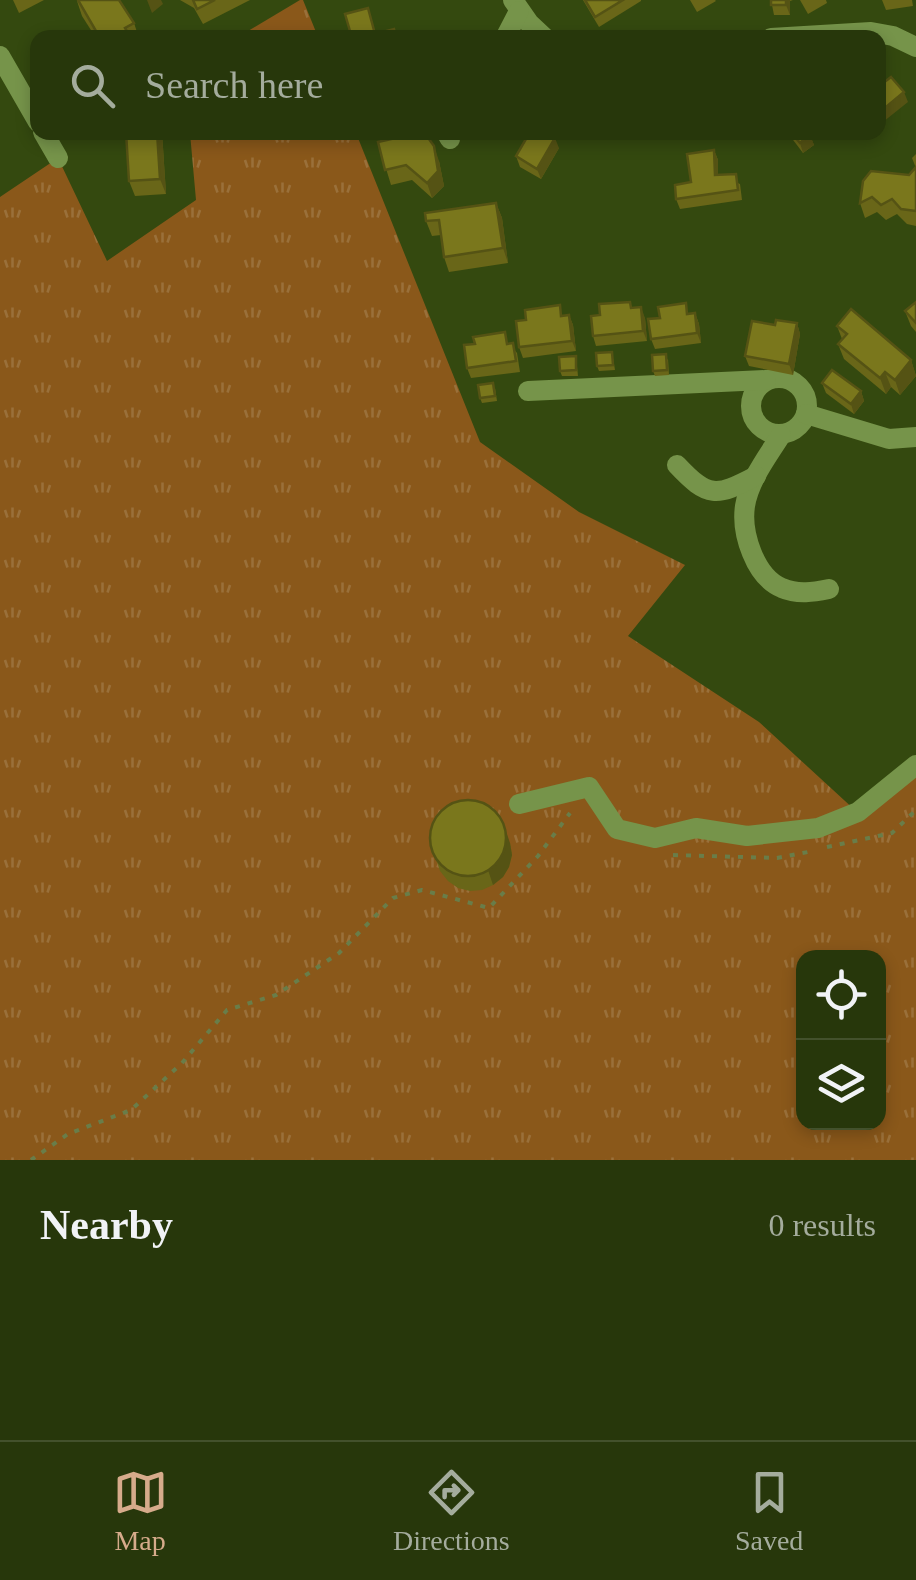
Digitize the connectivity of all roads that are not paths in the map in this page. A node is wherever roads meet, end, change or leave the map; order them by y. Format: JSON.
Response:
{"nodes":[{"id":1,"x":516,"y":5,"type":"edge"},
{"id":2,"x":508,"y":30,"type":"edge"},
{"id":3,"x":538,"y":30,"type":"edge"},
{"id":4,"x":886,"y":35,"type":"edge"},
{"id":5,"x":916,"y":47,"type":"edge"},
{"id":6,"x":0,"y":56,"type":"edge"},
{"id":7,"x":30,"y":108,"type":"edge"},
{"id":8,"x":48,"y":140,"type":"edge"},
{"id":9,"x":58,"y":158,"type":"dead end"},
{"id":10,"x":766,"y":380,"type":"junction"},
{"id":11,"x":528,"y":391,"type":"dead end"},
{"id":12,"x":806,"y":414,"type":"junction"},
{"id":13,"x":781,"y":435,"type":"junction"},
{"id":14,"x":916,"y":437,"type":"edge"},
{"id":15,"x":677,"y":466,"type":"dead end"},
{"id":16,"x":756,"y":476,"type":"junction"},
{"id":17,"x":830,"y":589,"type":"dead end"},
{"id":18,"x":916,"y":765,"type":"edge"},
{"id":19,"x":519,"y":804,"type":"dead end"}],
"edges":[{"from":1,"to":2,"type":"street"},
{"from":1,"to":3,"type":"street"},
{"from":4,"to":5,"type":"street"},
{"from":6,"to":7,"type":"street"},
{"from":8,"to":9,"type":"street"},
{"from":10,"to":11,"type":"street"},
{"from":10,"to":12,"type":"street"},
{"from":10,"to":13,"type":"street"},
{"from":12,"to":13,"type":"street"},
{"from":12,"to":14,"type":"street"},
{"from":13,"to":16,"type":"street"},
{"from":15,"to":16,"type":"street"},
{"from":16,"to":17,"type":"street"},
{"from":18,"to":19,"type":"street"}]}
